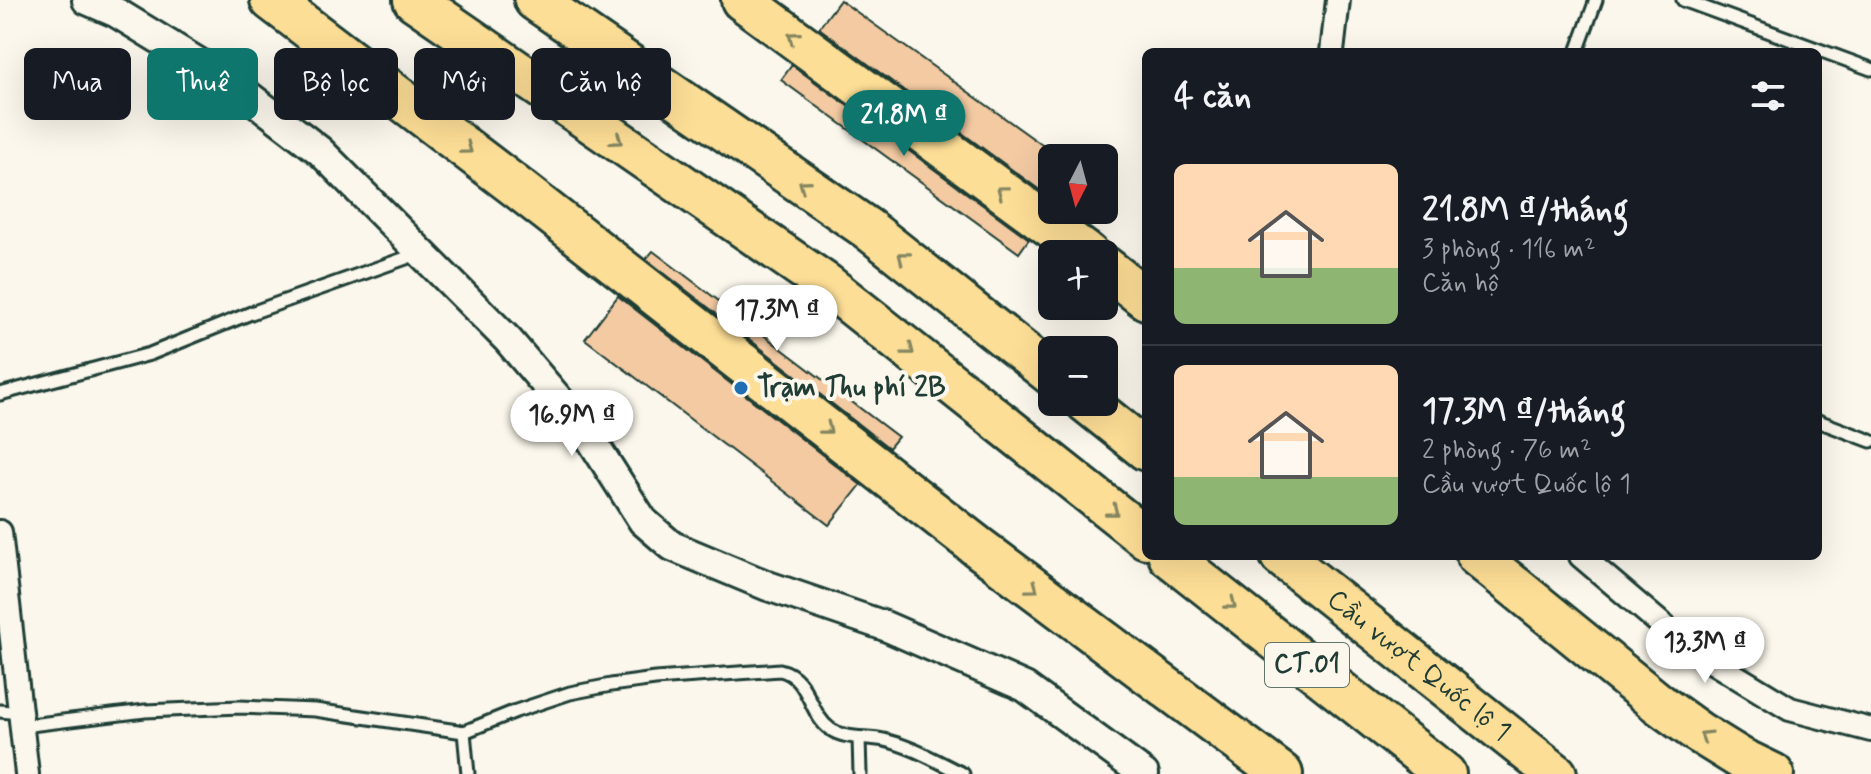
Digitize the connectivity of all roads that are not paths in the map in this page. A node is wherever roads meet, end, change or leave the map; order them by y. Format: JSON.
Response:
{"nodes":[{"id":1,"x":87,"y":0,"type":"edge"},
{"id":2,"x":271,"y":0,"type":"edge"},
{"id":3,"x":414,"y":0,"type":"edge"},
{"id":4,"x":535,"y":0,"type":"edge"},
{"id":5,"x":742,"y":0,"type":"edge"},
{"id":6,"x":1338,"y":0,"type":"edge"},
{"id":7,"x":1596,"y":0,"type":"edge"},
{"id":8,"x":1683,"y":0,"type":"edge"},
{"id":9,"x":1332,"y":48,"type":"edge"},
{"id":10,"x":1578,"y":48,"type":"edge"},
{"id":11,"x":1814,"y":48,"type":"edge"},
{"id":12,"x":1822,"y":51,"type":"edge"},
{"id":13,"x":1871,"y":69,"type":"edge"},
{"id":14,"x":1069,"y":240,"type":"edge"},
{"id":15,"x":421,"y":253,"type":"junction"},
{"id":16,"x":1118,"y":277,"type":"edge"},
{"id":17,"x":1142,"y":296,"type":"edge"},
{"id":18,"x":1038,"y":364,"type":"edge"},
{"id":19,"x":0,"y":394,"type":"edge"},
{"id":20,"x":1104,"y":416,"type":"edge"},
{"id":21,"x":1822,"y":423,"type":"edge"},
{"id":22,"x":1871,"y":441,"type":"edge"},
{"id":23,"x":1142,"y":447,"type":"edge"},
{"id":24,"x":0,"y":532,"type":"edge"},
{"id":25,"x":1142,"y":535,"type":"edge"},
{"id":26,"x":1174,"y":560,"type":"edge"},
{"id":27,"x":1286,"y":560,"type":"edge"},
{"id":28,"x":1482,"y":560,"type":"edge"},
{"id":29,"x":1586,"y":560,"type":"edge"},
{"id":30,"x":14,"y":717,"type":"edge"},
{"id":31,"x":1871,"y":730,"type":"edge"},
{"id":32,"x":464,"y":732,"type":"junction"},
{"id":33,"x":859,"y":738,"type":"junction"},
{"id":34,"x":27,"y":774,"type":"edge"},
{"id":35,"x":468,"y":774,"type":"edge"},
{"id":36,"x":860,"y":774,"type":"edge"},
{"id":37,"x":963,"y":774,"type":"edge"},
{"id":38,"x":1144,"y":774,"type":"edge"},
{"id":39,"x":1282,"y":774,"type":"edge"},
{"id":40,"x":1445,"y":774,"type":"edge"},
{"id":41,"x":1556,"y":774,"type":"edge"},
{"id":42,"x":1773,"y":774,"type":"edge"}],
"edges":[{"from":1,"to":15,"type":"street"},
{"from":2,"to":39,"type":"highway","one_way":true},
{"from":3,"to":25,"type":"highway","one_way":true},
{"from":18,"to":4,"type":"highway","one_way":true},
{"from":14,"to":5,"type":"highway","one_way":true},
{"from":6,"to":9,"type":"street"},
{"from":7,"to":10,"type":"lane"},
{"from":8,"to":11,"type":"lane"},
{"from":12,"to":13,"type":"lane"},
{"from":15,"to":19,"type":"lane"},
{"from":15,"to":38,"type":"street"},
{"from":16,"to":17,"type":"highway"},
{"from":20,"to":23,"type":"highway"},
{"from":21,"to":22,"type":"lane"},
{"from":24,"to":30,"type":"street"},
{"from":26,"to":40,"type":"highway","number":"CT.01","one_way":true},
{"from":27,"to":41,"type":"highway","name":"Cầu vượt Quốc lộ 1","number":"CT.01"},
{"from":42,"to":28,"type":"highway","one_way":true},
{"from":29,"to":31,"type":"street"},
{"from":30,"to":32,"type":"lane"},
{"from":30,"to":34,"type":"street"},
{"from":32,"to":33,"type":"lane"},
{"from":32,"to":35,"type":"lane"},
{"from":33,"to":36,"type":"lane"},
{"from":33,"to":37,"type":"lane"}]}
